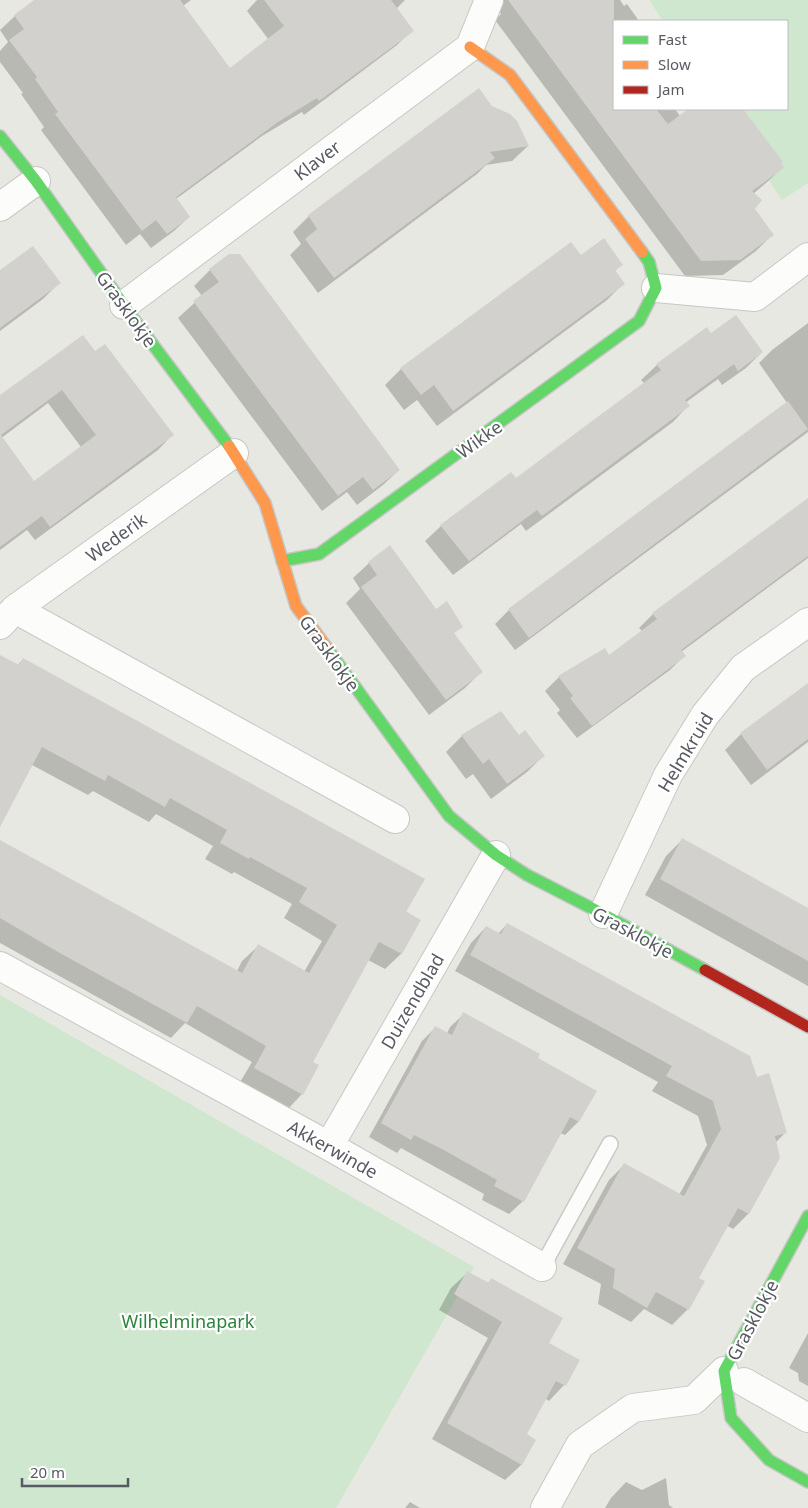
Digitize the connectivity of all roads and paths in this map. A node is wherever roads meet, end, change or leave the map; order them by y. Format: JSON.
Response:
{"nodes":[{"id":1,"x":489,"y":0,"type":"edge"},
{"id":2,"x":470,"y":47,"type":"junction"},
{"id":3,"x":0,"y":136,"type":"edge"},
{"id":4,"x":36,"y":181,"type":"junction"},
{"id":5,"x":0,"y":207,"type":"edge"},
{"id":6,"x":808,"y":257,"type":"edge"},
{"id":7,"x":656,"y":288,"type":"junction"},
{"id":8,"x":124,"y":305,"type":"junction"},
{"id":9,"x":234,"y":453,"type":"junction"},
{"id":10,"x":282,"y":561,"type":"junction"},
{"id":11,"x":8,"y":617,"type":"edge"},
{"id":12,"x":808,"y":622,"type":"edge"},
{"id":13,"x":395,"y":818,"type":"dead end"},
{"id":14,"x":496,"y":855,"type":"junction"},
{"id":15,"x":603,"y":914,"type":"junction"},
{"id":16,"x":0,"y":966,"type":"edge"},
{"id":17,"x":808,"y":1027,"type":"edge"},
{"id":18,"x":610,"y":1144,"type":"dead end"},
{"id":19,"x":329,"y":1146,"type":"junction"},
{"id":20,"x":808,"y":1216,"type":"edge"},
{"id":21,"x":542,"y":1267,"type":"joint"},
{"id":22,"x":734,"y":1377,"type":"junction"},
{"id":23,"x":808,"y":1418,"type":"edge"},
{"id":24,"x":808,"y":1482,"type":"edge"},
{"id":25,"x":545,"y":1508,"type":"edge"}],
"edges":[{"from":1,"to":2,"type":"street"},
{"from":2,"to":7,"type":"street"},
{"from":2,"to":8,"type":"street","name":"Klaver"},
{"from":3,"to":4,"type":"street","name":"Grasklokje"},
{"from":4,"to":5,"type":"street"},
{"from":4,"to":8,"type":"street","name":"Grasklokje"},
{"from":6,"to":7,"type":"street"},
{"from":7,"to":10,"type":"street","name":"Wikke"},
{"from":8,"to":9,"type":"street","name":"Grasklokje"},
{"from":9,"to":10,"type":"street","name":"Grasklokje"},
{"from":9,"to":11,"type":"street","name":"Wederik"},
{"from":10,"to":14,"type":"street","name":"Grasklokje"},
{"from":11,"to":13,"type":"street"},
{"from":12,"to":15,"type":"street","name":"Helmkruid"},
{"from":14,"to":15,"type":"street","name":"Grasklokje"},
{"from":14,"to":19,"type":"street","name":"Duizendblad"},
{"from":15,"to":17,"type":"street","name":"Grasklokje"},
{"from":16,"to":19,"type":"street","name":"Akkerwinde"},
{"from":18,"to":21,"type":"lane","name":"Akkerwinde"},
{"from":19,"to":21,"type":"street","name":"Akkerwinde"},
{"from":20,"to":22,"type":"street","name":"Grasklokje"},
{"from":22,"to":23,"type":"street"},
{"from":22,"to":24,"type":"street"},
{"from":22,"to":25,"type":"street"}]}
